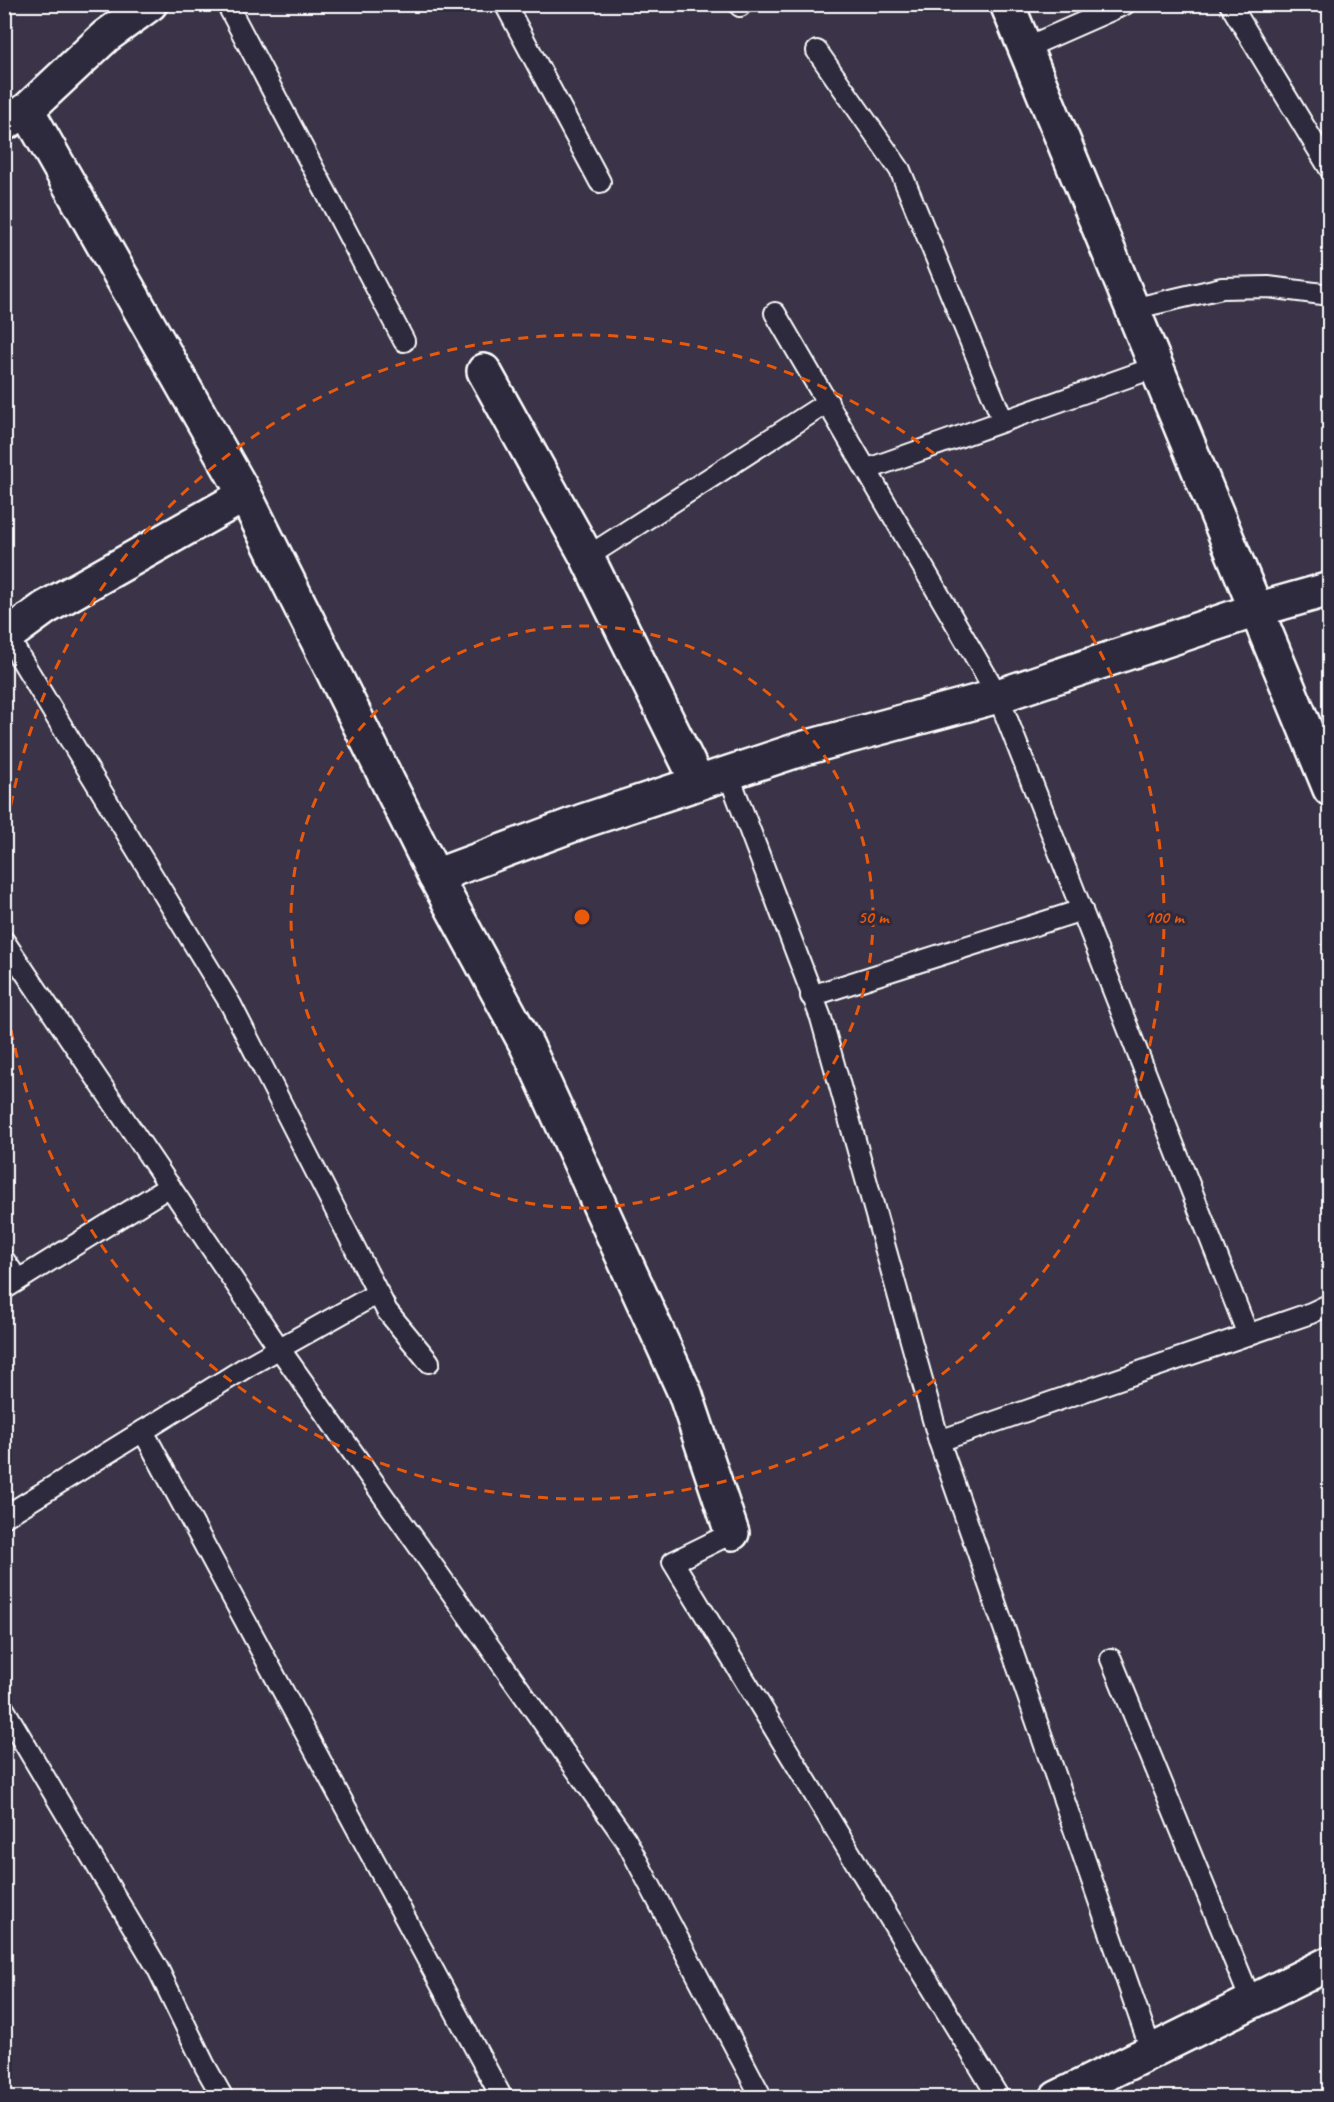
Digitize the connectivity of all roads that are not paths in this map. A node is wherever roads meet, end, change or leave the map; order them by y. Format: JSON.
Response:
{"nodes":[{"id":1,"x":150,"y":4,"type":"edge"},
{"id":2,"x":227,"y":4,"type":"edge"},
{"id":3,"x":505,"y":4,"type":"edge"},
{"id":4,"x":1007,"y":4,"type":"edge"},
{"id":5,"x":1125,"y":4,"type":"edge"},
{"id":6,"x":1230,"y":4,"type":"edge"},
{"id":7,"x":1025,"y":48,"type":"junction"},
{"id":8,"x":817,"y":51,"type":"dead end"},
{"id":9,"x":16,"y":117,"type":"edge"},
{"id":10,"x":1329,"y":169,"type":"edge"},
{"id":11,"x":600,"y":182,"type":"dead end"},
{"id":12,"x":1329,"y":295,"type":"edge"},
{"id":13,"x":1132,"y":309,"type":"junction"},
{"id":14,"x":775,"y":313,"type":"dead end"},
{"id":15,"x":404,"y":341,"type":"dead end"},
{"id":16,"x":1156,"y":367,"type":"junction"},
{"id":17,"x":484,"y":371,"type":"dead end"},
{"id":18,"x":828,"y":402,"type":"junction"},
{"id":19,"x":1003,"y":421,"type":"junction"},
{"id":20,"x":868,"y":469,"type":"junction"},
{"id":21,"x":244,"y":495,"type":"junction"},
{"id":22,"x":587,"y":557,"type":"junction"},
{"id":23,"x":1329,"y":589,"type":"edge"},
{"id":24,"x":1256,"y":610,"type":"junction"},
{"id":25,"x":6,"y":637,"type":"edge"},
{"id":26,"x":998,"y":696,"type":"junction"},
{"id":27,"x":728,"y":773,"type":"junction"},
{"id":28,"x":698,"y":783,"type":"junction"},
{"id":29,"x":1329,"y":789,"type":"edge"},
{"id":30,"x":435,"y":876,"type":"junction"},
{"id":31,"x":1082,"y":910,"type":"junction"},
{"id":32,"x":4,"y":941,"type":"edge"},
{"id":33,"x":811,"y":996,"type":"junction"},
{"id":34,"x":170,"y":1186,"type":"junction"},
{"id":35,"x":4,"y":1260,"type":"edge"},
{"id":36,"x":11,"y":1284,"type":"edge"},
{"id":37,"x":378,"y":1293,"type":"junction"},
{"id":38,"x":1329,"y":1304,"type":"edge"},
{"id":39,"x":1248,"y":1335,"type":"junction"},
{"id":40,"x":279,"y":1348,"type":"junction"},
{"id":41,"x":429,"y":1362,"type":"dead end"},
{"id":42,"x":143,"y":1431,"type":"junction"},
{"id":43,"x":939,"y":1441,"type":"junction"},
{"id":44,"x":4,"y":1517,"type":"edge"},
{"id":45,"x":732,"y":1533,"type":"joint"},
{"id":46,"x":1112,"y":1659,"type":"dead end"},
{"id":47,"x":4,"y":1709,"type":"edge"},
{"id":48,"x":1329,"y":1963,"type":"edge"},
{"id":49,"x":1251,"y":2001,"type":"junction"},
{"id":50,"x":1152,"y":2050,"type":"junction"},
{"id":51,"x":223,"y":2097,"type":"edge"},
{"id":52,"x":502,"y":2097,"type":"edge"},
{"id":53,"x":762,"y":2097,"type":"edge"},
{"id":54,"x":999,"y":2097,"type":"edge"},
{"id":55,"x":1057,"y":2097,"type":"edge"}],
"edges":[{"from":1,"to":9,"type":"street"},
{"from":2,"to":15,"type":"lane"},
{"from":3,"to":11,"type":"lane"},
{"from":4,"to":7,"type":"street"},
{"from":5,"to":7,"type":"lane"},
{"from":6,"to":10,"type":"lane"},
{"from":7,"to":13,"type":"street"},
{"from":8,"to":19,"type":"lane"},
{"from":9,"to":21,"type":"street"},
{"from":12,"to":13,"type":"lane"},
{"from":13,"to":16,"type":"street"},
{"from":14,"to":18,"type":"lane"},
{"from":16,"to":19,"type":"lane"},
{"from":16,"to":24,"type":"street"},
{"from":17,"to":22,"type":"street"},
{"from":18,"to":20,"type":"lane"},
{"from":18,"to":22,"type":"lane"},
{"from":19,"to":20,"type":"lane"},
{"from":20,"to":26,"type":"lane"},
{"from":21,"to":25,"type":"street"},
{"from":21,"to":30,"type":"street"},
{"from":22,"to":28,"type":"street"},
{"from":23,"to":24,"type":"street"},
{"from":24,"to":26,"type":"street"},
{"from":24,"to":29,"type":"street"},
{"from":25,"to":37,"type":"lane"},
{"from":26,"to":27,"type":"street"},
{"from":26,"to":31,"type":"lane"},
{"from":27,"to":28,"type":"street"},
{"from":27,"to":33,"type":"lane"},
{"from":28,"to":30,"type":"street"},
{"from":30,"to":45,"type":"street"},
{"from":31,"to":33,"type":"lane"},
{"from":31,"to":39,"type":"lane"},
{"from":32,"to":34,"type":"lane"},
{"from":33,"to":43,"type":"lane"},
{"from":34,"to":36,"type":"lane"},
{"from":34,"to":40,"type":"lane"},
{"from":35,"to":36,"type":"lane"},
{"from":37,"to":40,"type":"lane"},
{"from":37,"to":41,"type":"lane"},
{"from":38,"to":39,"type":"lane"},
{"from":39,"to":43,"type":"lane"},
{"from":40,"to":42,"type":"lane"},
{"from":40,"to":53,"type":"lane"},
{"from":42,"to":44,"type":"lane"},
{"from":42,"to":52,"type":"lane"},
{"from":43,"to":50,"type":"lane"},
{"from":45,"to":54,"type":"lane"},
{"from":46,"to":49,"type":"lane"},
{"from":47,"to":51,"type":"lane"},
{"from":48,"to":49,"type":"street"},
{"from":49,"to":50,"type":"street"},
{"from":50,"to":55,"type":"street"}]}
